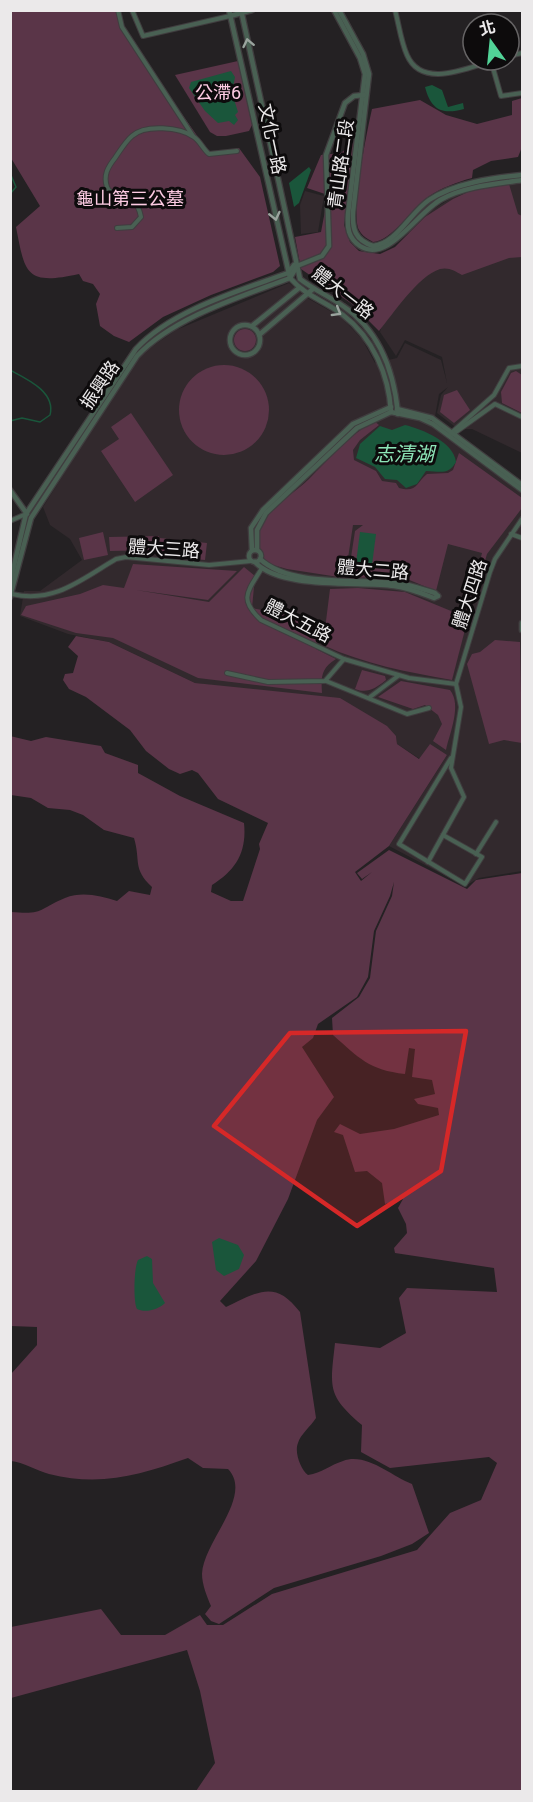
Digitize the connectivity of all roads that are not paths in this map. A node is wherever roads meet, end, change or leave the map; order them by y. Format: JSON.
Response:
{"nodes":[{"id":1,"x":118,"y":10,"type":"edge"},
{"id":2,"x":132,"y":10,"type":"edge"},
{"id":3,"x":252,"y":10,"type":"edge"},
{"id":4,"x":334,"y":10,"type":"edge"},
{"id":5,"x":339,"y":10,"type":"edge"},
{"id":6,"x":395,"y":10,"type":"edge"},
{"id":7,"x":242,"y":12,"type":"edge"},
{"id":8,"x":230,"y":13,"type":"edge"},
{"id":9,"x":461,"y":69,"type":"edge"},
{"id":10,"x":496,"y":72,"type":"edge"},
{"id":11,"x":522,"y":93,"type":"edge"},
{"id":12,"x":365,"y":95,"type":"junction"},
{"id":13,"x":194,"y":137,"type":"junction"},
{"id":14,"x":237,"y":151,"type":"dead end"},
{"id":15,"x":522,"y":175,"type":"edge"},
{"id":16,"x":522,"y":180,"type":"edge"},
{"id":17,"x":117,"y":228,"type":"dead end"},
{"id":18,"x":296,"y":265,"type":"junction"},
{"id":19,"x":289,"y":275,"type":"junction"},
{"id":20,"x":299,"y":288,"type":"junction"},
{"id":21,"x":313,"y":289,"type":"junction"},
{"id":22,"x":307,"y":295,"type":"junction"},
{"id":23,"x":252,"y":327,"type":"junction"},
{"id":24,"x":259,"y":335,"type":"junction"},
{"id":25,"x":522,"y":366,"type":"edge"},
{"id":26,"x":391,"y":410,"type":"junction"},
{"id":27,"x":398,"y":411,"type":"junction"},
{"id":28,"x":522,"y":417,"type":"edge"},
{"id":29,"x":451,"y":434,"type":"junction"},
{"id":30,"x":522,"y":488,"type":"edge"},
{"id":31,"x":10,"y":490,"type":"edge"},
{"id":32,"x":26,"y":514,"type":"junction"},
{"id":33,"x":31,"y":518,"type":"junction"},
{"id":34,"x":522,"y":519,"type":"edge"},
{"id":35,"x":10,"y":521,"type":"edge"},
{"id":36,"x":511,"y":534,"type":"junction"},
{"id":37,"x":522,"y":538,"type":"edge"},
{"id":38,"x":254,"y":550,"type":"junction"},
{"id":39,"x":255,"y":560,"type":"junction"},
{"id":40,"x":262,"y":568,"type":"junction"},
{"id":41,"x":10,"y":583,"type":"edge"},
{"id":42,"x":11,"y":595,"type":"edge"},
{"id":43,"x":522,"y":623,"type":"edge"},
{"id":44,"x":522,"y":630,"type":"edge"},
{"id":45,"x":344,"y":659,"type":"junction"},
{"id":46,"x":227,"y":673,"type":"dead end"},
{"id":47,"x":399,"y":675,"type":"junction"},
{"id":48,"x":325,"y":681,"type":"junction"},
{"id":49,"x":456,"y":684,"type":"junction"},
{"id":50,"x":370,"y":697,"type":"junction"},
{"id":51,"x":429,"y":708,"type":"dead end"},
{"id":52,"x":451,"y":758,"type":"junction"},
{"id":53,"x":496,"y":822,"type":"dead end"},
{"id":54,"x":443,"y":835,"type":"junction"},
{"id":55,"x":476,"y":854,"type":"junction"},
{"id":56,"x":428,"y":862,"type":"junction"}],
"edges":[{"from":1,"to":13,"type":"street"},
{"from":2,"to":8,"type":"street"},
{"from":3,"to":7,"type":"street"},
{"from":4,"to":12,"type":"street","name":"青山路二段"},
{"from":5,"to":12,"type":"street","name":"青山路二段"},
{"from":6,"to":9,"type":"street"},
{"from":7,"to":8,"type":"street"},
{"from":18,"to":7,"type":"street","name":"文化一路","one_way":true},
{"from":8,"to":19,"type":"street","name":"文化一路","one_way":true},
{"from":10,"to":11,"type":"street"},
{"from":12,"to":15,"type":"street","name":"青山路二段"},
{"from":12,"to":16,"type":"street","name":"青山路二段"},
{"from":12,"to":18,"type":"street"},
{"from":13,"to":14,"type":"street"},
{"from":13,"to":17,"type":"street"},
{"from":18,"to":19,"type":"street"},
{"from":18,"to":21,"type":"street","name":"體大一路"},
{"from":19,"to":20,"type":"street","name":"體大一路"},
{"from":19,"to":32,"type":"street","name":"振興路"},
{"from":19,"to":33,"type":"street","name":"振興路"},
{"from":20,"to":22,"type":"street","name":"體大一路"},
{"from":20,"to":23,"type":"street"},
{"from":21,"to":22,"type":"street"},
{"from":21,"to":27,"type":"street","name":"體大一路"},
{"from":22,"to":24,"type":"street"},
{"from":22,"to":26,"type":"street","name":"體大一路","one_way":true},
{"from":23,"to":24,"type":"street"},
{"from":23,"to":24,"type":"street"},
{"from":25,"to":29,"type":"street"},
{"from":26,"to":27,"type":"street"},
{"from":26,"to":38,"type":"street"},
{"from":27,"to":29,"type":"street"},
{"from":28,"to":29,"type":"street"},
{"from":29,"to":30,"type":"street"},
{"from":31,"to":32,"type":"street"},
{"from":32,"to":33,"type":"street"},
{"from":32,"to":35,"type":"street"},
{"from":32,"to":41,"type":"street","name":"振興路"},
{"from":33,"to":42,"type":"street","name":"振興路"},
{"from":34,"to":36,"type":"street","name":"體大四路"},
{"from":36,"to":37,"type":"street"},
{"from":36,"to":49,"type":"street","name":"體大四路"},
{"from":38,"to":39,"type":"street"},
{"from":38,"to":39,"type":"street"},
{"from":39,"to":40,"type":"street","name":"體大二路"},
{"from":39,"to":40,"type":"street","name":"體大二路"},
{"from":39,"to":42,"type":"street","name":"體大三路"},
{"from":40,"to":45,"type":"street","name":"體大五路"},
{"from":43,"to":44,"type":"street"},
{"from":45,"to":47,"type":"street","name":"體大五路"},
{"from":45,"to":48,"type":"street","name":"體大五路"},
{"from":46,"to":48,"type":"street"},
{"from":47,"to":49,"type":"street","name":"體大五路"},
{"from":47,"to":50,"type":"street"},
{"from":48,"to":50,"type":"street"},
{"from":49,"to":52,"type":"street"},
{"from":50,"to":51,"type":"street"},
{"from":52,"to":54,"type":"street"},
{"from":52,"to":56,"type":"street"},
{"from":53,"to":55,"type":"street"},
{"from":54,"to":55,"type":"street"},
{"from":54,"to":56,"type":"street"},
{"from":55,"to":56,"type":"street"}]}
